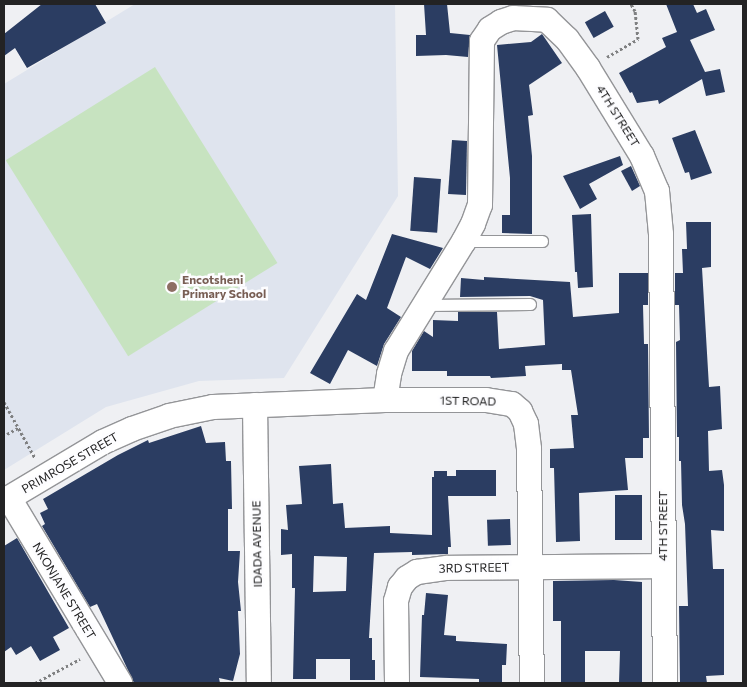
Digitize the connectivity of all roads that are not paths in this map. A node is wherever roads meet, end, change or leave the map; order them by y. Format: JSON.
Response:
{"nodes":[{"id":1,"x":464,"y":241,"type":"junction"},
{"id":2,"x":542,"y":241,"type":"dead end"},
{"id":3,"x":530,"y":304,"type":"dead end"},
{"id":4,"x":424,"y":305,"type":"junction"},
{"id":5,"x":385,"y":400,"type":"junction"},
{"id":6,"x":255,"y":405,"type":"junction"},
{"id":7,"x":6,"y":499,"type":"edge"},
{"id":8,"x":663,"y":566,"type":"junction"},
{"id":9,"x":531,"y":568,"type":"junction"},
{"id":10,"x":120,"y":683,"type":"edge"},
{"id":11,"x":259,"y":683,"type":"edge"},
{"id":12,"x":397,"y":683,"type":"edge"},
{"id":13,"x":532,"y":683,"type":"edge"},
{"id":14,"x":665,"y":683,"type":"edge"}],
"edges":[{"from":1,"to":2,"type":"lane"},
{"from":1,"to":4,"type":"street","name":"4TH STREET"},
{"from":1,"to":8,"type":"street","name":"4TH STREET"},
{"from":3,"to":4,"type":"lane"},
{"from":4,"to":5,"type":"street","name":"4TH STREET"},
{"from":5,"to":6,"type":"street","name":"1ST ROAD"},
{"from":5,"to":9,"type":"street","name":"1ST ROAD"},
{"from":6,"to":7,"type":"street","name":"PRIMROSE STREET"},
{"from":6,"to":11,"type":"street","name":"IDADA AVENUE"},
{"from":7,"to":10,"type":"street","name":"NKONJANE STREET"},
{"from":8,"to":9,"type":"street"},
{"from":8,"to":14,"type":"street","name":"4TH STREET"},
{"from":9,"to":12,"type":"street","name":"3RD STREET"},
{"from":9,"to":13,"type":"street","name":"1ST ROAD"}]}
